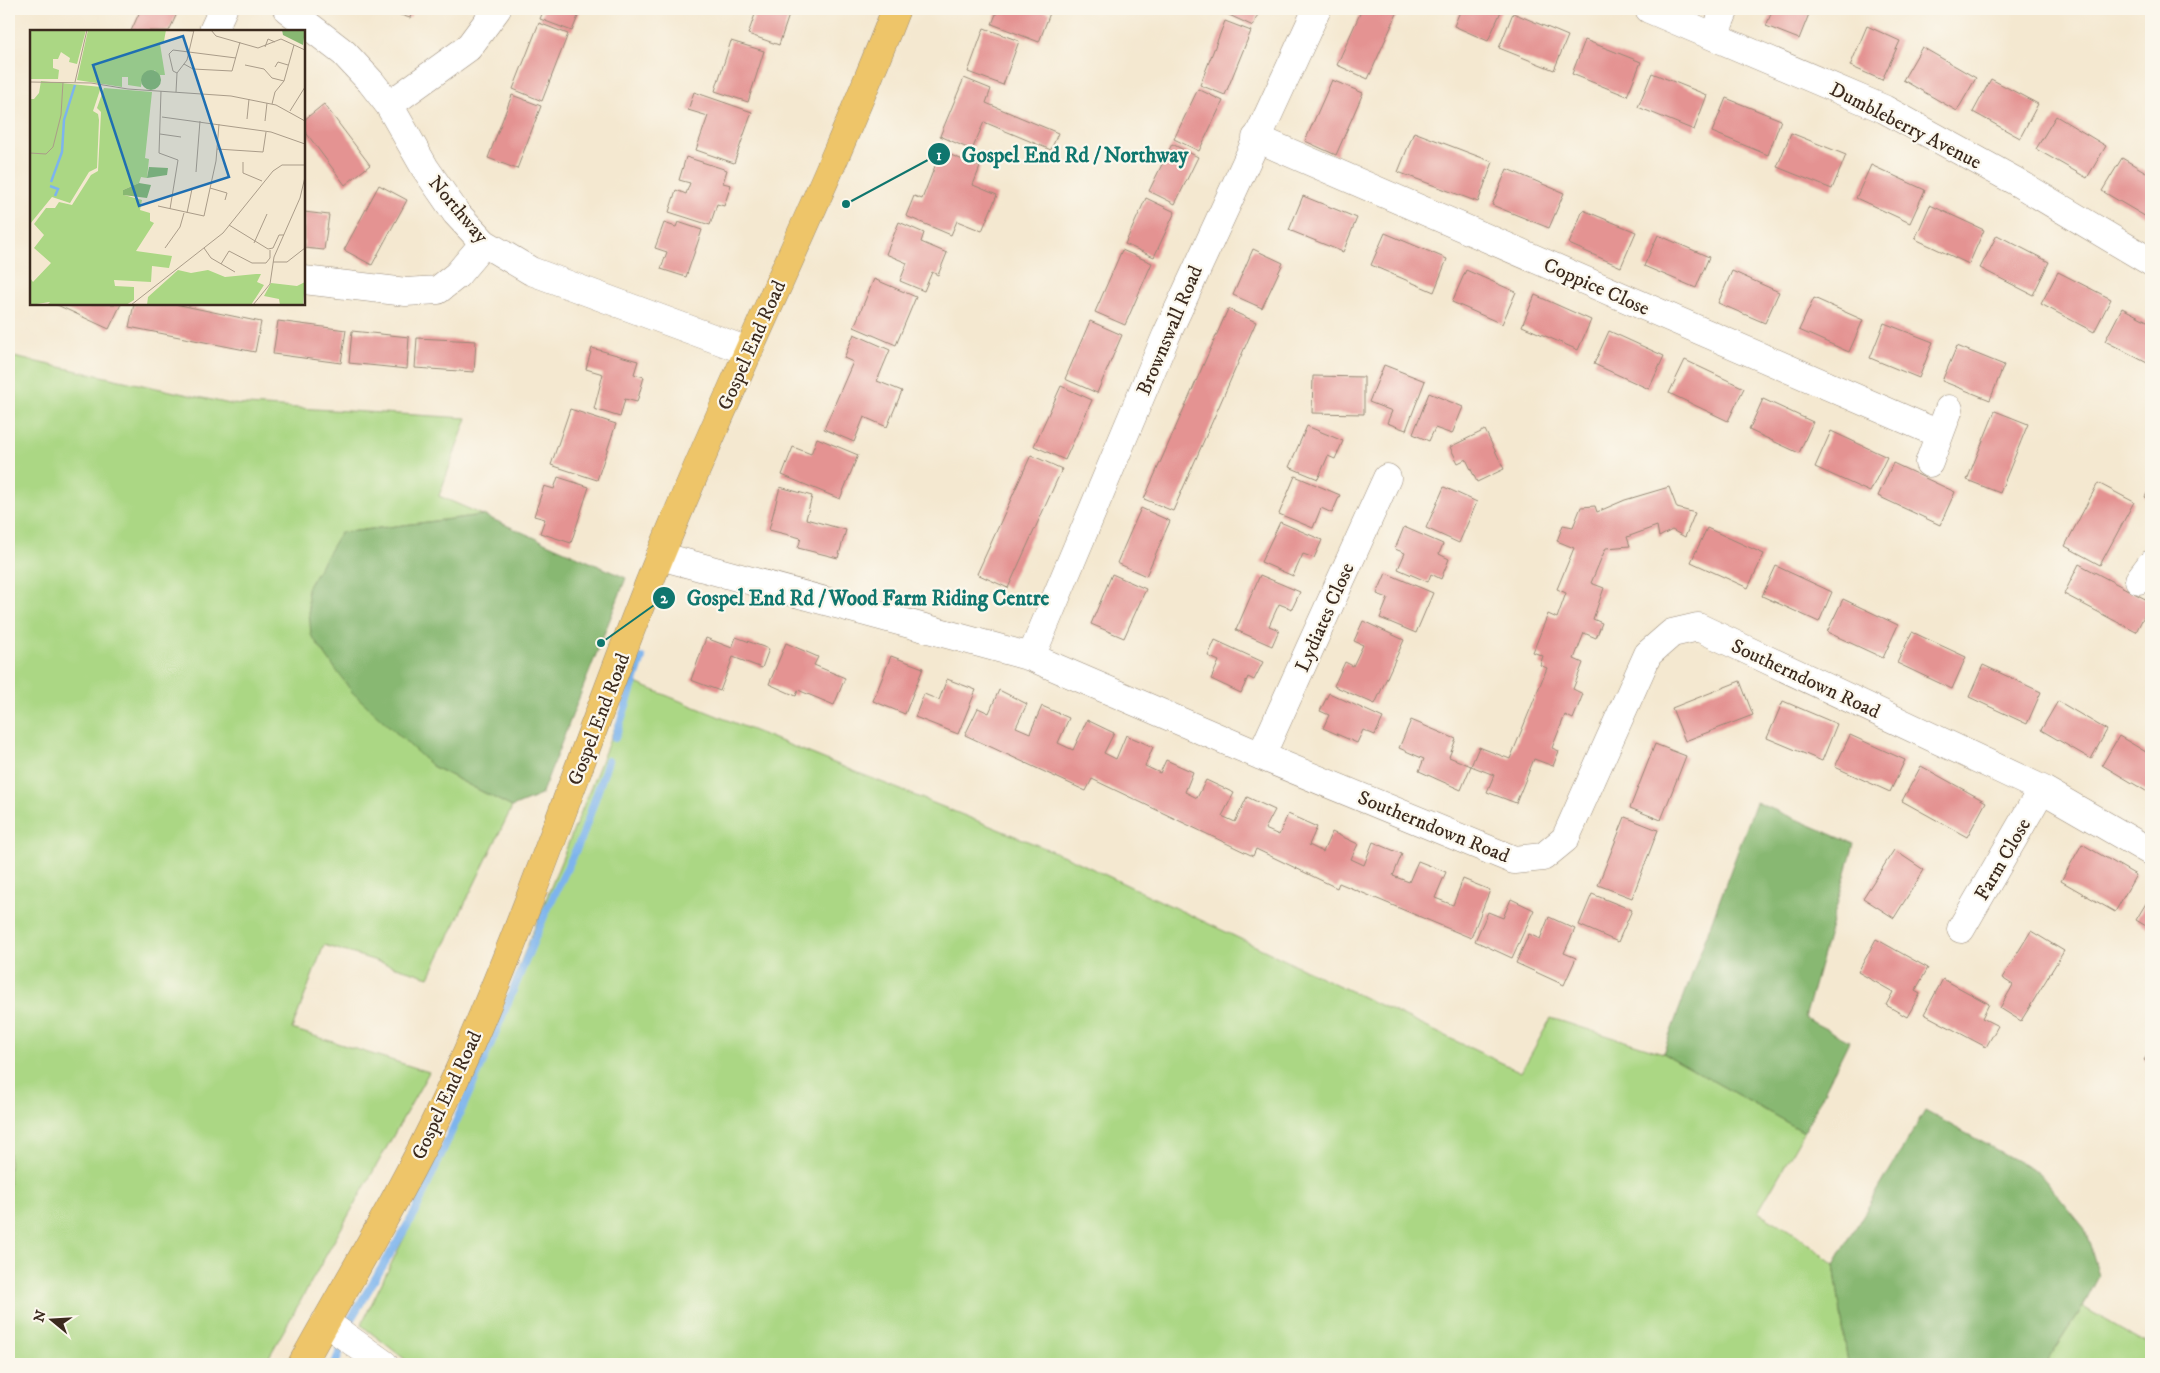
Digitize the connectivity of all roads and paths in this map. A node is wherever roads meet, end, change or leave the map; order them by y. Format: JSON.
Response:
{"nodes":[{"id":1,"x":223,"y":9,"type":"edge"},
{"id":2,"x":287,"y":9,"type":"edge"},
{"id":3,"x":497,"y":9,"type":"edge"},
{"id":4,"x":896,"y":9,"type":"edge"},
{"id":5,"x":1317,"y":9,"type":"edge"},
{"id":6,"x":1649,"y":9,"type":"edge"},
{"id":7,"x":1725,"y":9,"type":"edge"},
{"id":8,"x":213,"y":30,"type":"edge"},
{"id":9,"x":1714,"y":36,"type":"junction"},
{"id":10,"x":388,"y":105,"type":"junction"},
{"id":11,"x":1256,"y":138,"type":"junction"},
{"id":12,"x":484,"y":243,"type":"junction"},
{"id":13,"x":2151,"y":262,"type":"edge"},
{"id":14,"x":305,"y":280,"type":"edge"},
{"id":15,"x":748,"y":351,"type":"junction"},
{"id":16,"x":1929,"y":463,"type":"dead end"},
{"id":17,"x":1387,"y":478,"type":"dead end"},
{"id":18,"x":660,"y":556,"type":"junction"},
{"id":19,"x":1031,"y":657,"type":"junction"},
{"id":20,"x":1261,"y":756,"type":"junction"},
{"id":21,"x":2042,"y":789,"type":"junction"},
{"id":22,"x":2151,"y":852,"type":"edge"},
{"id":23,"x":1961,"y":929,"type":"dead end"},
{"id":24,"x":326,"y":1322,"type":"junction"},
{"id":25,"x":302,"y":1364,"type":"edge"},
{"id":26,"x":384,"y":1364,"type":"edge"}],
"edges":[{"from":1,"to":8,"type":"street"},
{"from":2,"to":10,"type":"street","name":"Northway"},
{"from":3,"to":10,"type":"street"},
{"from":4,"to":15,"type":"main road","name":"Gospel End Road"},
{"from":5,"to":11,"type":"street","name":"Brownswall Road"},
{"from":6,"to":9,"type":"street","name":"Dumbleberry Avenue"},
{"from":7,"to":9,"type":"street"},
{"from":9,"to":13,"type":"street","name":"Dumbleberry Avenue"},
{"from":10,"to":12,"type":"street","name":"Northway"},
{"from":11,"to":16,"type":"street","name":"Coppice Close"},
{"from":11,"to":19,"type":"street","name":"Brownswall Road"},
{"from":12,"to":14,"type":"street"},
{"from":12,"to":15,"type":"street","name":"Northway"},
{"from":15,"to":18,"type":"main road","name":"Gospel End Road"},
{"from":17,"to":20,"type":"street","name":"Lydiates Close"},
{"from":18,"to":19,"type":"street","name":"Southerndown Road"},
{"from":18,"to":24,"type":"main road","name":"Gospel End Road"},
{"from":19,"to":20,"type":"street","name":"Southerndown Road"},
{"from":20,"to":21,"type":"street","name":"Southerndown Road"},
{"from":21,"to":22,"type":"street","name":"Southerndown Road"},
{"from":21,"to":23,"type":"street","name":"Farm Close"},
{"from":24,"to":25,"type":"main road","name":"Gospel End Road"},
{"from":24,"to":26,"type":"street"}]}
